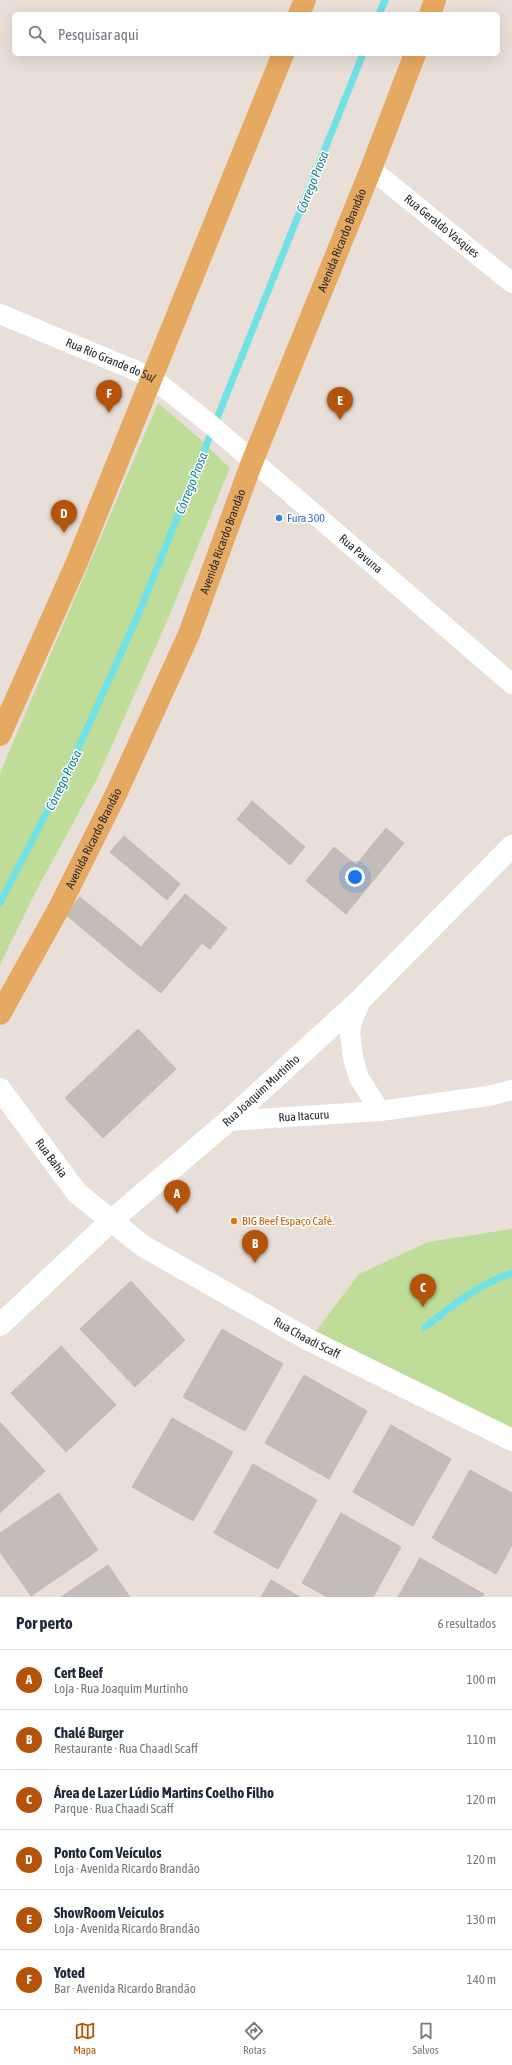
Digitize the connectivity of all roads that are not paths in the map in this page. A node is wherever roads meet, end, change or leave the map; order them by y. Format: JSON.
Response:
{"nodes":[{"id":1,"x":305,"y":0,"type":"edge"},
{"id":2,"x":435,"y":0,"type":"edge"},
{"id":3,"x":300,"y":12,"type":"edge"},
{"id":4,"x":431,"y":12,"type":"edge"},
{"id":5,"x":282,"y":56,"type":"edge"},
{"id":6,"x":414,"y":56,"type":"edge"},
{"id":7,"x":371,"y":169,"type":"junction"},
{"id":8,"x":512,"y":283,"type":"edge"},
{"id":9,"x":0,"y":314,"type":"edge"},
{"id":10,"x":158,"y":382,"type":"junction"},
{"id":11,"x":210,"y":424,"type":"joint"},
{"id":12,"x":252,"y":462,"type":"junction"},
{"id":13,"x":512,"y":684,"type":"edge"},
{"id":14,"x":0,"y":735,"type":"edge"},
{"id":15,"x":512,"y":846,"type":"edge"},
{"id":16,"x":362,"y":998,"type":"junction"},
{"id":17,"x":0,"y":1014,"type":"edge"},
{"id":18,"x":0,"y":1089,"type":"edge"},
{"id":19,"x":512,"y":1090,"type":"edge"},
{"id":20,"x":380,"y":1111,"type":"junction"},
{"id":21,"x":228,"y":1121,"type":"junction"},
{"id":22,"x":111,"y":1221,"type":"junction"},
{"id":23,"x":0,"y":1325,"type":"edge"},
{"id":24,"x":512,"y":1440,"type":"edge"}],
"edges":[{"from":1,"to":3,"type":"main road"},
{"from":2,"to":4,"type":"main road"},
{"from":5,"to":10,"type":"main road"},
{"from":6,"to":7,"type":"main road","name":"Avenida Ricardo Brandão"},
{"from":7,"to":8,"type":"street","name":"Rua Geraldo Vasques"},
{"from":7,"to":12,"type":"main road","name":"Avenida Ricardo Brandão"},
{"from":9,"to":10,"type":"street","name":"Rua Rio Grande do Sul"},
{"from":10,"to":11,"type":"street","name":"Rua Rio Grande do Sul"},
{"from":10,"to":14,"type":"main road"},
{"from":11,"to":12,"type":"street","name":"Rua Pavuna"},
{"from":12,"to":13,"type":"street","name":"Rua Pavuna"},
{"from":12,"to":17,"type":"main road","name":"Avenida Ricardo Brandão"},
{"from":15,"to":16,"type":"main road","name":"Rua Joaquim Murtinho"},
{"from":16,"to":20,"type":"street"},
{"from":16,"to":21,"type":"main road","name":"Rua Joaquim Murtinho"},
{"from":18,"to":22,"type":"main road","name":"Rua Bahia"},
{"from":19,"to":20,"type":"street","name":"Rua Itacuru"},
{"from":20,"to":21,"type":"street","name":"Rua Itacuru"},
{"from":21,"to":22,"type":"main road","name":"Rua Joaquim Murtinho"},
{"from":22,"to":23,"type":"main road","name":"Rua Joaquim Murtinho"},
{"from":22,"to":24,"type":"main road","name":"Rua Chaadi Scaff"}]}
